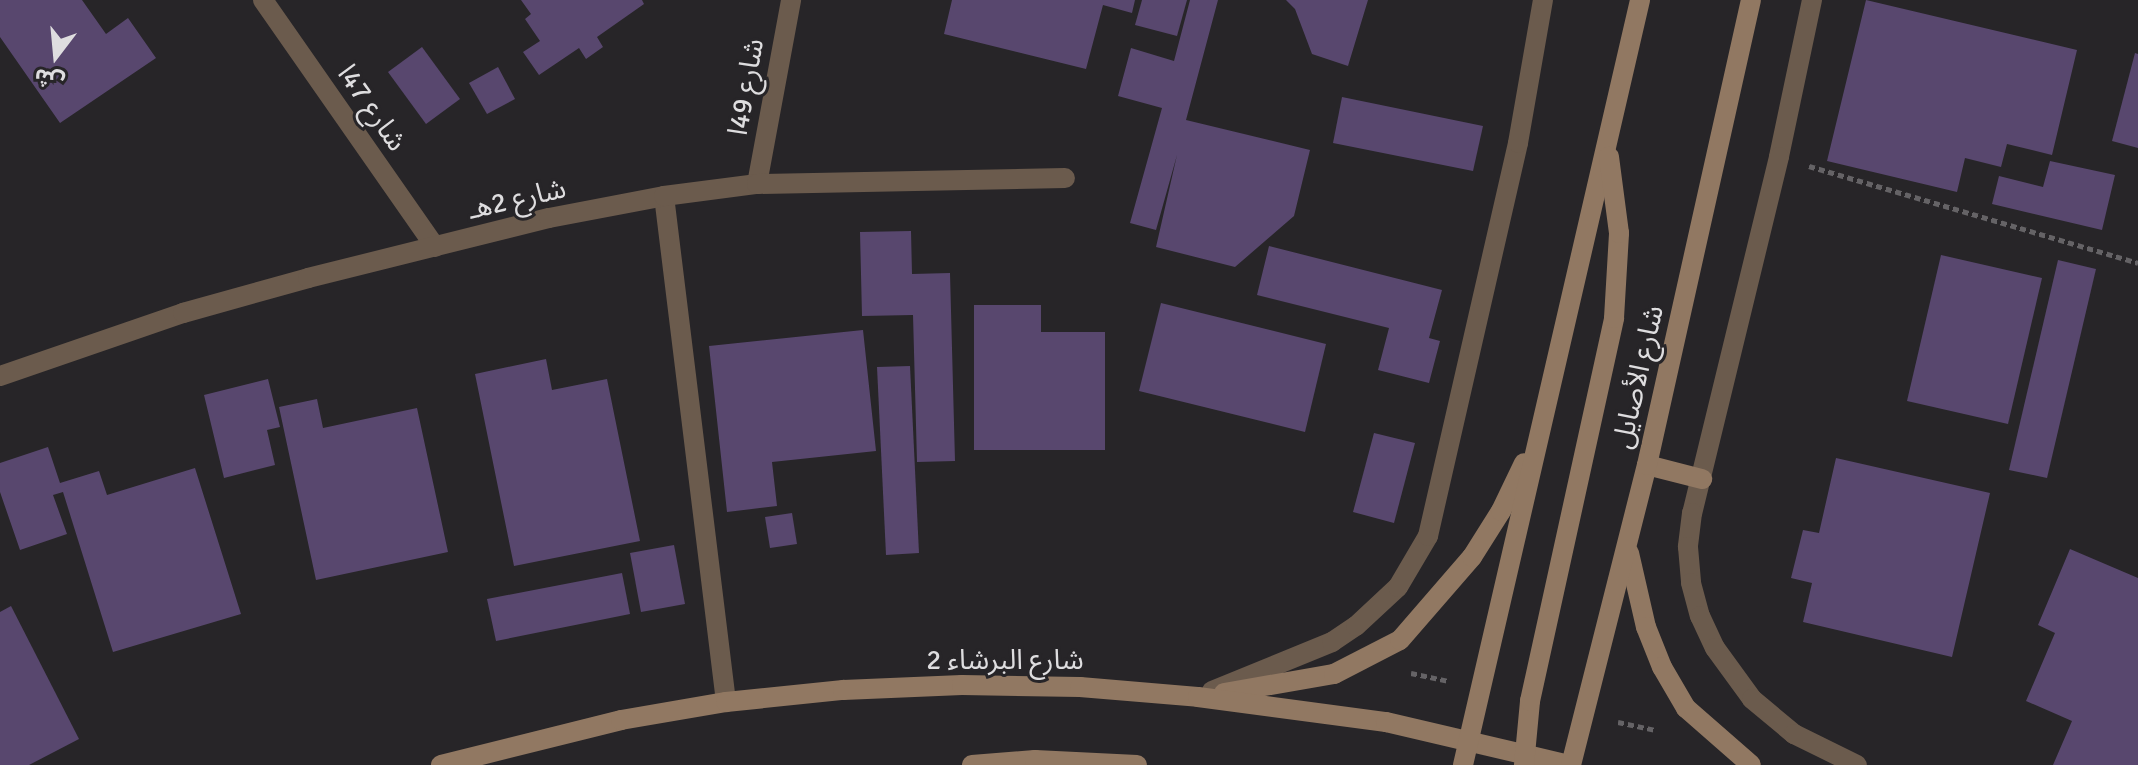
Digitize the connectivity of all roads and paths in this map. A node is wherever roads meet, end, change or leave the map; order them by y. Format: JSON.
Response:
{"nodes":[{"id":1,"x":263,"y":0,"type":"edge"},
{"id":2,"x":791,"y":0,"type":"edge"},
{"id":3,"x":1543,"y":0,"type":"edge"},
{"id":4,"x":1640,"y":0,"type":"edge"},
{"id":5,"x":1751,"y":0,"type":"edge"},
{"id":6,"x":1812,"y":0,"type":"edge"},
{"id":7,"x":1608,"y":149,"type":"junction"},
{"id":8,"x":1779,"y":157,"type":"junction"},
{"id":9,"x":1065,"y":178,"type":"dead end"},
{"id":10,"x":757,"y":184,"type":"junction"},
{"id":11,"x":664,"y":196,"type":"junction"},
{"id":12,"x":435,"y":247,"type":"junction"},
{"id":13,"x":2138,"y":263,"type":"edge"},
{"id":14,"x":0,"y":376,"type":"edge"},
{"id":15,"x":1544,"y":410,"type":"junction"},
{"id":16,"x":1647,"y":465,"type":"junction"},
{"id":17,"x":1702,"y":479,"type":"junction"},
{"id":18,"x":1628,"y":545,"type":"junction"},
{"id":19,"x":1198,"y":697,"type":"junction"},
{"id":20,"x":726,"y":702,"type":"junction"},
{"id":21,"x":1469,"y":741,"type":"junction"},
{"id":22,"x":1524,"y":760,"type":"edge"},
{"id":23,"x":441,"y":765,"type":"edge"},
{"id":24,"x":972,"y":765,"type":"edge"},
{"id":25,"x":1137,"y":765,"type":"edge"},
{"id":26,"x":1463,"y":765,"type":"edge"},
{"id":27,"x":1474,"y":765,"type":"edge"},
{"id":28,"x":1570,"y":765,"type":"edge"},
{"id":29,"x":1751,"y":765,"type":"edge"},
{"id":30,"x":1857,"y":765,"type":"edge"}],
"edges":[{"from":1,"to":12,"type":"street","name":"شارع 47ا"},
{"from":2,"to":10,"type":"street","name":"شارع 49ا"},
{"from":3,"to":19,"type":"street"},
{"from":4,"to":7,"type":"street"},
{"from":5,"to":16,"type":"street","name":"شارع الأصايل"},
{"from":6,"to":8,"type":"street"},
{"from":7,"to":15,"type":"street"},
{"from":7,"to":22,"type":"street"},
{"from":8,"to":13,"type":"path"},
{"from":8,"to":17,"type":"street"},
{"from":9,"to":10,"type":"street","name":"شارع 2هـ"},
{"from":10,"to":11,"type":"street","name":"شارع 2هـ"},
{"from":11,"to":12,"type":"street","name":"شارع 2هـ"},
{"from":11,"to":20,"type":"street"},
{"from":12,"to":14,"type":"street","name":"شارع 2هـ"},
{"from":15,"to":19,"type":"street"},
{"from":15,"to":21,"type":"street"},
{"from":16,"to":17,"type":"street"},
{"from":16,"to":18,"type":"street","name":"شارع الأصايل"},
{"from":17,"to":30,"type":"street"},
{"from":18,"to":28,"type":"street","name":"شارع الأصايل"},
{"from":18,"to":29,"type":"street"},
{"from":19,"to":20,"type":"street","name":"شارع البرشاء 2"},
{"from":19,"to":21,"type":"street","name":"شارع البرشاء 2"},
{"from":20,"to":23,"type":"street","name":"شارع البرشاء 2"},
{"from":21,"to":22,"type":"street","name":"شارع البرشاء 2"},
{"from":21,"to":26,"type":"street"},
{"from":21,"to":27,"type":"street"},
{"from":22,"to":28,"type":"street","name":"شارع البرشاء 2"},
{"from":24,"to":25,"type":"street"}]}
